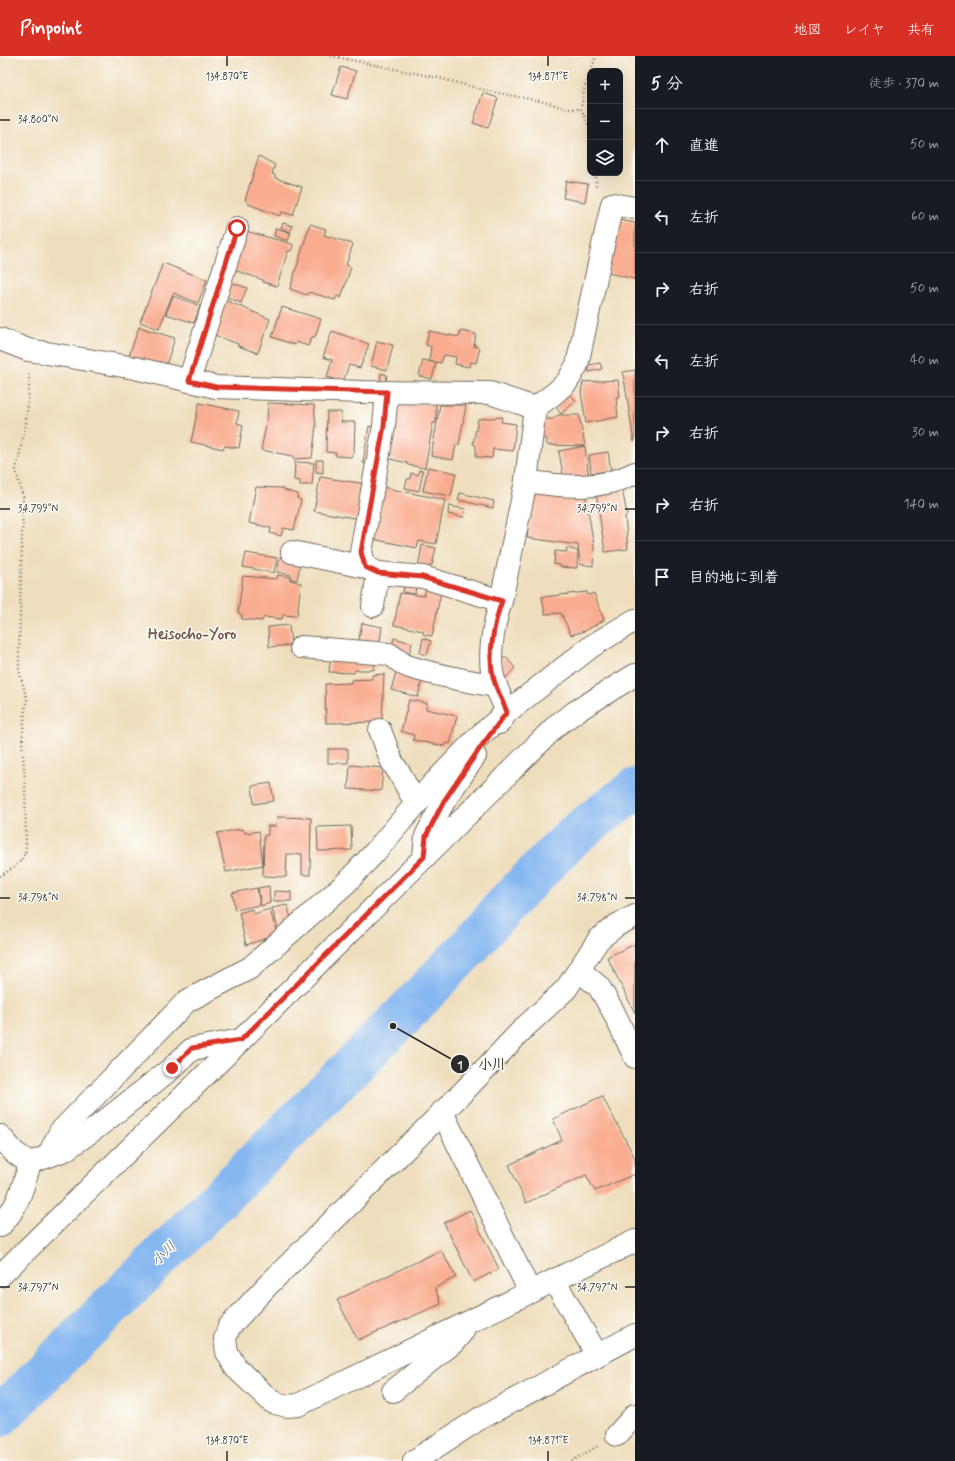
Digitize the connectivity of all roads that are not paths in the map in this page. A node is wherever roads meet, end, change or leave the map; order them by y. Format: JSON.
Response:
{"nodes":[{"id":1,"x":635,"y":208,"type":"edge"},
{"id":2,"x":237,"y":228,"type":"dead end"},
{"id":3,"x":0,"y":338,"type":"edge"},
{"id":4,"x":189,"y":381,"type":"junction"},
{"id":5,"x":387,"y":392,"type":"junction"},
{"id":6,"x":534,"y":408,"type":"junction"},
{"id":7,"x":635,"y":475,"type":"edge"},
{"id":8,"x":526,"y":481,"type":"junction"},
{"id":9,"x":292,"y":552,"type":"dead end"},
{"id":10,"x":372,"y":570,"type":"junction"},
{"id":11,"x":502,"y":601,"type":"junction"},
{"id":12,"x":373,"y":606,"type":"dead end"},
{"id":13,"x":635,"y":620,"type":"edge"},
{"id":14,"x":301,"y":647,"type":"dead end"},
{"id":15,"x":635,"y":675,"type":"edge"},
{"id":16,"x":496,"y":686,"type":"junction"},
{"id":17,"x":507,"y":712,"type":"junction"},
{"id":18,"x":380,"y":730,"type":"dead end"},
{"id":19,"x":419,"y":801,"type":"junction"},
{"id":20,"x":424,"y":857,"type":"junction"},
{"id":21,"x":635,"y":916,"type":"edge"},
{"id":22,"x":578,"y":970,"type":"junction"},
{"id":23,"x":241,"y":1040,"type":"junction"},
{"id":24,"x":635,"y":1057,"type":"edge"},
{"id":25,"x":442,"y":1112,"type":"junction"},
{"id":26,"x":0,"y":1136,"type":"edge"},
{"id":27,"x":39,"y":1160,"type":"junction"},
{"id":28,"x":0,"y":1226,"type":"edge"},
{"id":29,"x":635,"y":1241,"type":"edge"},
{"id":30,"x":0,"y":1276,"type":"edge"},
{"id":31,"x":554,"y":1280,"type":"junction"},
{"id":32,"x":530,"y":1292,"type":"junction"},
{"id":33,"x":471,"y":1321,"type":"junction"},
{"id":34,"x":635,"y":1335,"type":"edge"},
{"id":35,"x":597,"y":1355,"type":"junction"},
{"id":36,"x":393,"y":1391,"type":"dead end"},
{"id":37,"x":635,"y":1415,"type":"edge"},
{"id":38,"x":617,"y":1435,"type":"dead end"},
{"id":39,"x":414,"y":1461,"type":"edge"}],
"edges":[{"from":1,"to":6,"type":"street"},
{"from":2,"to":4,"type":"street"},
{"from":3,"to":4,"type":"street"},
{"from":4,"to":5,"type":"street"},
{"from":5,"to":6,"type":"street"},
{"from":5,"to":10,"type":"street"},
{"from":6,"to":8,"type":"street"},
{"from":7,"to":8,"type":"street"},
{"from":8,"to":11,"type":"street"},
{"from":9,"to":10,"type":"street"},
{"from":10,"to":11,"type":"street"},
{"from":10,"to":12,"type":"street"},
{"from":11,"to":16,"type":"street"},
{"from":13,"to":17,"type":"street"},
{"from":14,"to":16,"type":"street"},
{"from":15,"to":20,"type":"street"},
{"from":16,"to":17,"type":"street"},
{"from":17,"to":19,"type":"street"},
{"from":17,"to":20,"type":"street"},
{"from":18,"to":19,"type":"street"},
{"from":19,"to":27,"type":"street"},
{"from":20,"to":23,"type":"street"},
{"from":21,"to":22,"type":"street"},
{"from":22,"to":24,"type":"street"},
{"from":22,"to":25,"type":"street"},
{"from":23,"to":27,"type":"street"},
{"from":23,"to":30,"type":"street"},
{"from":25,"to":32,"type":"street"},
{"from":25,"to":33,"type":"street"},
{"from":26,"to":27,"type":"street"},
{"from":27,"to":28,"type":"street"},
{"from":29,"to":31,"type":"street"},
{"from":31,"to":32,"type":"street"},
{"from":31,"to":35,"type":"street"},
{"from":32,"to":33,"type":"street"},
{"from":33,"to":36,"type":"street"},
{"from":34,"to":35,"type":"street"},
{"from":35,"to":39,"type":"street"},
{"from":37,"to":38,"type":"street"}]}
